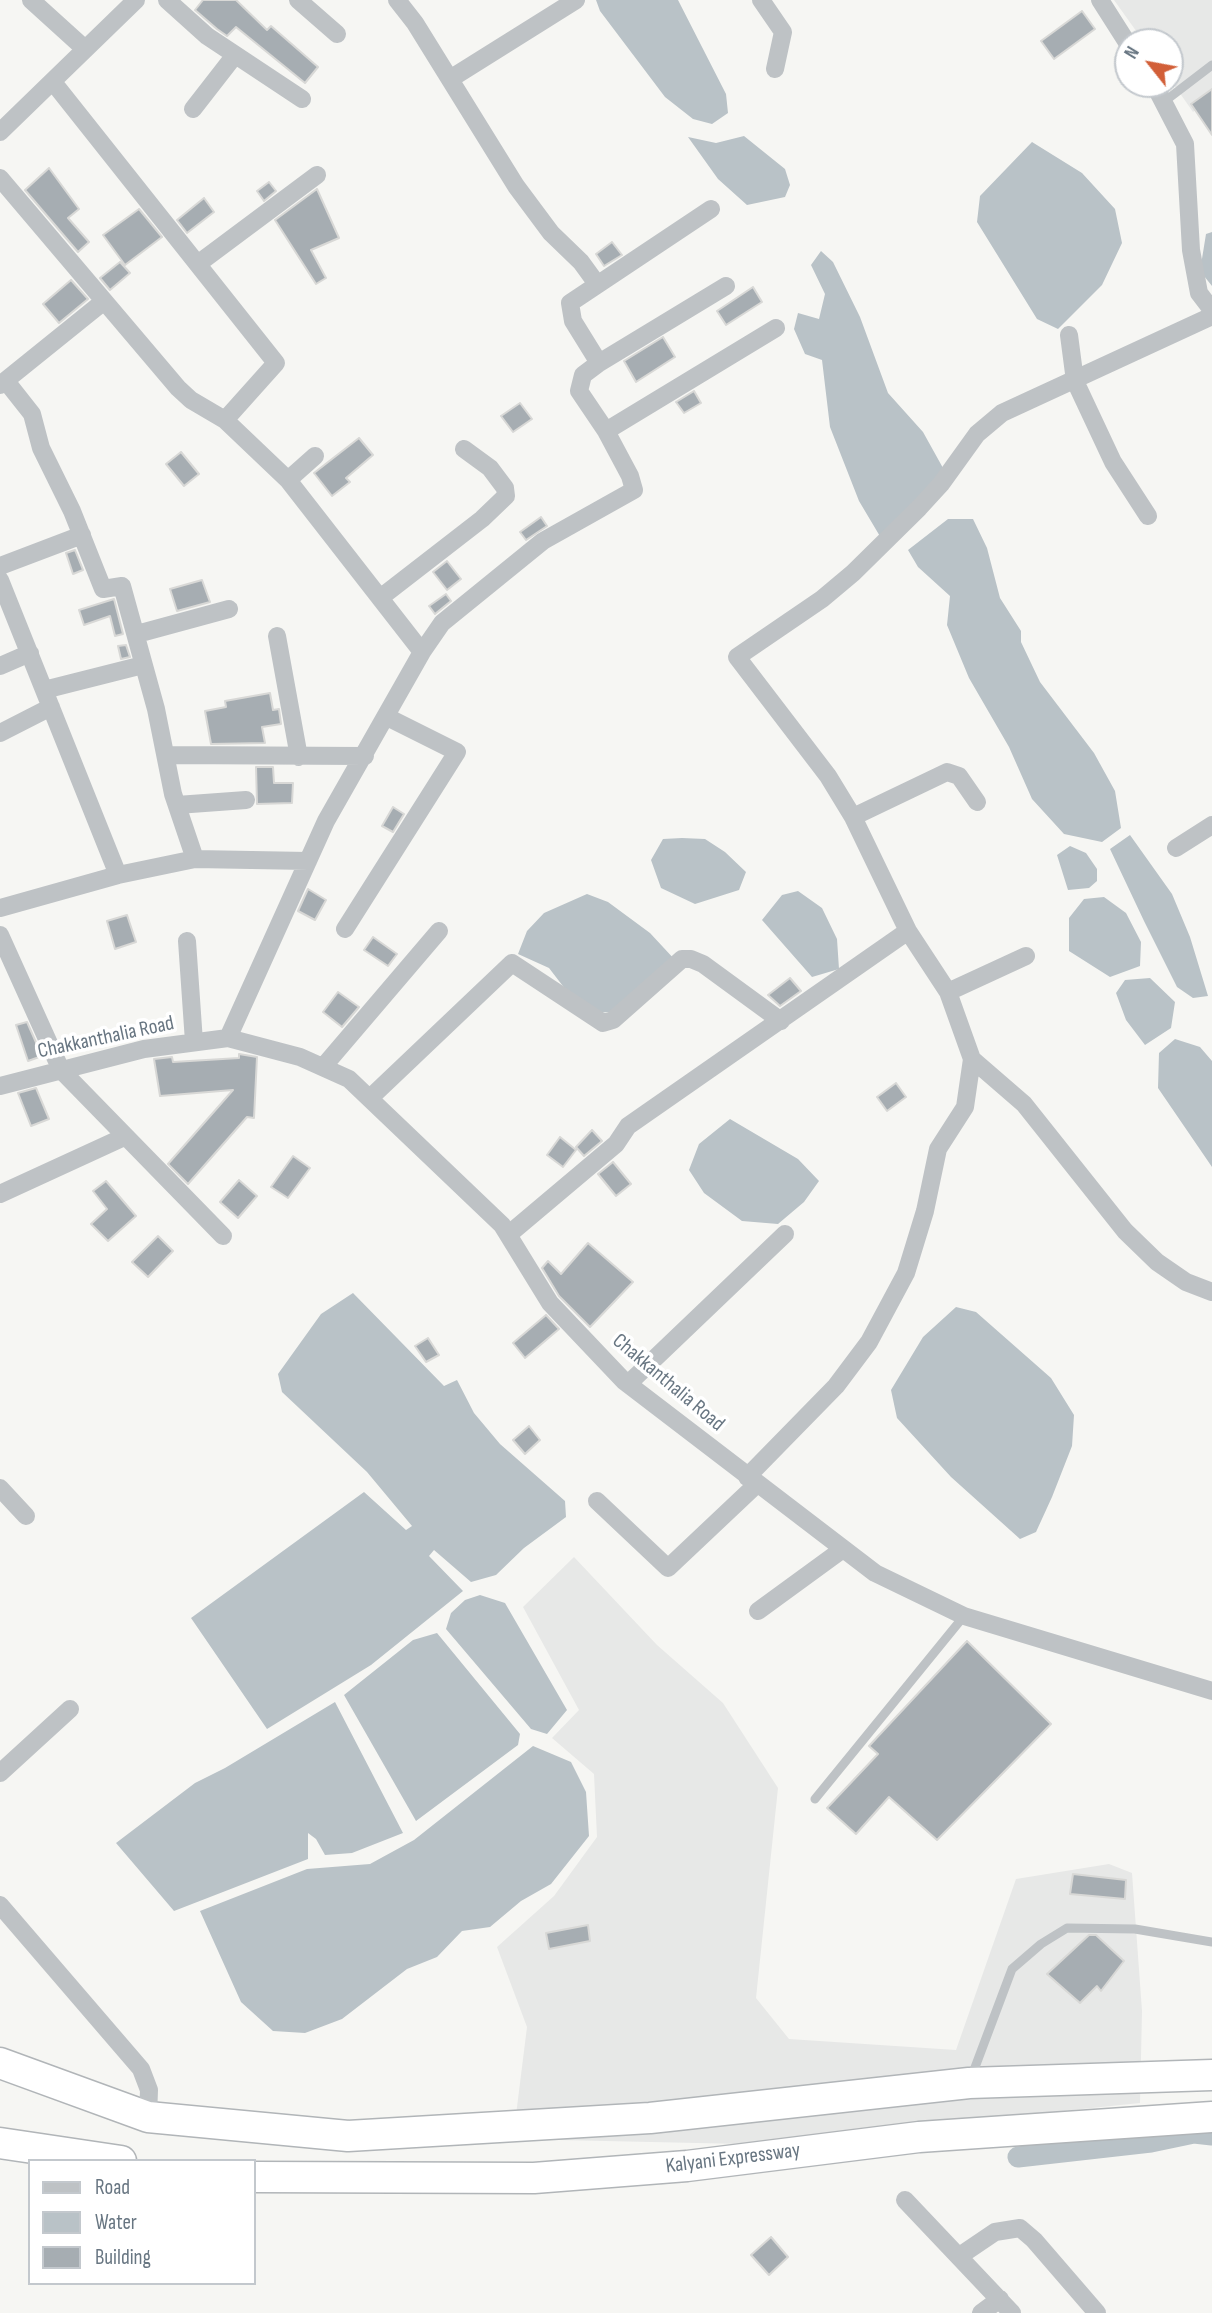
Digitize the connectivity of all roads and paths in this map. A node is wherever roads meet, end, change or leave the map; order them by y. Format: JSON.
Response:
{"nodes":[{"id":1,"x":31,"y":0,"type":"edge"},
{"id":2,"x":136,"y":0,"type":"edge"},
{"id":3,"x":167,"y":0,"type":"edge"},
{"id":4,"x":298,"y":0,"type":"edge"},
{"id":5,"x":397,"y":0,"type":"edge"},
{"id":6,"x":576,"y":0,"type":"edge"},
{"id":7,"x":761,"y":0,"type":"edge"},
{"id":8,"x":1100,"y":0,"type":"edge"},
{"id":9,"x":1118,"y":28,"type":"edge"},
{"id":10,"x":337,"y":34,"type":"dead end"},
{"id":11,"x":85,"y":49,"type":"junction"},
{"id":12,"x":235,"y":55,"type":"junction"},
{"id":13,"x":1212,"y":65,"type":"edge"},
{"id":14,"x":775,"y":69,"type":"dead end"},
{"id":15,"x":450,"y":79,"type":"junction"},
{"id":16,"x":53,"y":82,"type":"junction"},
{"id":17,"x":1163,"y":98,"type":"edge"},
{"id":18,"x":302,"y":99,"type":"dead end"},
{"id":19,"x":1165,"y":102,"type":"junction"},
{"id":20,"x":193,"y":109,"type":"dead end"},
{"id":21,"x":0,"y":132,"type":"edge"},
{"id":22,"x":317,"y":175,"type":"dead end"},
{"id":23,"x":0,"y":178,"type":"edge"},
{"id":24,"x":711,"y":209,"type":"dead end"},
{"id":25,"x":199,"y":263,"type":"junction"},
{"id":26,"x":597,"y":284,"type":"junction"},
{"id":27,"x":726,"y":286,"type":"dead end"},
{"id":28,"x":103,"y":302,"type":"junction"},
{"id":29,"x":1212,"y":310,"type":"edge"},
{"id":30,"x":1212,"y":316,"type":"edge"},
{"id":31,"x":776,"y":328,"type":"dead end"},
{"id":32,"x":1069,"y":335,"type":"dead end"},
{"id":33,"x":599,"y":363,"type":"junction"},
{"id":34,"x":1076,"y":381,"type":"junction"},
{"id":35,"x":3,"y":383,"type":"edge"},
{"id":36,"x":225,"y":420,"type":"junction"},
{"id":37,"x":606,"y":431,"type":"junction"},
{"id":38,"x":464,"y":449,"type":"dead end"},
{"id":39,"x":315,"y":456,"type":"dead end"},
{"id":40,"x":288,"y":480,"type":"junction"},
{"id":41,"x":1148,"y":516,"type":"dead end"},
{"id":42,"x":82,"y":535,"type":"junction"},
{"id":43,"x":0,"y":566,"type":"edge"},
{"id":44,"x":0,"y":580,"type":"edge"},
{"id":45,"x":380,"y":598,"type":"junction"},
{"id":46,"x":229,"y":608,"type":"dead end"},
{"id":47,"x":137,"y":634,"type":"junction"},
{"id":48,"x":276,"y":636,"type":"dead end"},
{"id":49,"x":422,"y":652,"type":"junction"},
{"id":50,"x":30,"y":653,"type":"junction"},
{"id":51,"x":143,"y":665,"type":"junction"},
{"id":52,"x":0,"y":666,"type":"edge"},
{"id":53,"x":44,"y":690,"type":"junction"},
{"id":54,"x":51,"y":708,"type":"junction"},
{"id":55,"x":387,"y":717,"type":"junction"},
{"id":56,"x":0,"y":733,"type":"edge"},
{"id":57,"x":166,"y":755,"type":"junction"},
{"id":58,"x":365,"y":756,"type":"junction"},
{"id":59,"x":299,"y":757,"type":"junction"},
{"id":60,"x":246,"y":800,"type":"dead end"},
{"id":61,"x":977,"y":802,"type":"dead end"},
{"id":62,"x":177,"y":805,"type":"junction"},
{"id":63,"x":853,"y":817,"type":"junction"},
{"id":64,"x":1212,"y":825,"type":"edge"},
{"id":65,"x":1176,"y":848,"type":"dead end"},
{"id":66,"x":195,"y":859,"type":"junction"},
{"id":67,"x":308,"y":861,"type":"junction"},
{"id":68,"x":118,"y":874,"type":"junction"},
{"id":69,"x":0,"y":908,"type":"edge"},
{"id":70,"x":345,"y":929,"type":"dead end"},
{"id":71,"x":439,"y":931,"type":"dead end"},
{"id":72,"x":908,"y":931,"type":"junction"},
{"id":73,"x":187,"y":941,"type":"dead end"},
{"id":74,"x":2,"y":943,"type":"edge"},
{"id":75,"x":1026,"y":956,"type":"dead end"},
{"id":76,"x":948,"y":992,"type":"junction"},
{"id":77,"x":781,"y":1021,"type":"junction"},
{"id":78,"x":228,"y":1038,"type":"junction"},
{"id":79,"x":194,"y":1042,"type":"junction"},
{"id":80,"x":972,"y":1059,"type":"junction"},
{"id":81,"x":323,"y":1067,"type":"junction"},
{"id":82,"x":61,"y":1070,"type":"junction"},
{"id":83,"x":0,"y":1086,"type":"edge"},
{"id":84,"x":370,"y":1098,"type":"junction"},
{"id":85,"x":124,"y":1137,"type":"junction"},
{"id":86,"x":0,"y":1194,"type":"edge"},
{"id":87,"x":785,"y":1234,"type":"dead end"},
{"id":88,"x":508,"y":1235,"type":"junction"},
{"id":89,"x":223,"y":1236,"type":"dead end"},
{"id":90,"x":1212,"y":1292,"type":"edge"},
{"id":91,"x":628,"y":1384,"type":"junction"},
{"id":92,"x":752,"y":1481,"type":"junction"},
{"id":93,"x":0,"y":1488,"type":"edge"},
{"id":94,"x":597,"y":1501,"type":"dead end"},
{"id":95,"x":26,"y":1516,"type":"dead end"},
{"id":96,"x":843,"y":1549,"type":"junction"},
{"id":97,"x":758,"y":1611,"type":"dead end"},
{"id":98,"x":964,"y":1616,"type":"junction"},
{"id":99,"x":1212,"y":1691,"type":"edge"},
{"id":100,"x":70,"y":1709,"type":"dead end"},
{"id":101,"x":2,"y":1768,"type":"edge"},
{"id":102,"x":815,"y":1799,"type":"dead end"},
{"id":103,"x":0,"y":1905,"type":"edge"},
{"id":104,"x":1212,"y":1942,"type":"edge"},
{"id":105,"x":0,"y":2063,"type":"edge"},
{"id":106,"x":1212,"y":2075,"type":"edge"},
{"id":107,"x":969,"y":2083,"type":"junction"},
{"id":108,"x":148,"y":2117,"type":"junction"},
{"id":109,"x":1212,"y":2117,"type":"edge"},
{"id":110,"x":0,"y":2143,"type":"edge"},
{"id":111,"x":108,"y":2159,"type":"edge"},
{"id":112,"x":256,"y":2177,"type":"edge"},
{"id":113,"x":905,"y":2200,"type":"dead end"},
{"id":114,"x":961,"y":2255,"type":"junction"},
{"id":115,"x":1000,"y":2299,"type":"junction"},
{"id":116,"x":981,"y":2313,"type":"edge"},
{"id":117,"x":1012,"y":2313,"type":"edge"},
{"id":118,"x":1097,"y":2313,"type":"edge"}],
"edges":[{"from":1,"to":11,"type":"street"},
{"from":2,"to":11,"type":"street"},
{"from":3,"to":12,"type":"street"},
{"from":4,"to":10,"type":"street"},
{"from":5,"to":15,"type":"street"},
{"from":6,"to":15,"type":"street"},
{"from":7,"to":14,"type":"street"},
{"from":8,"to":9,"type":"street"},
{"from":11,"to":16,"type":"street"},
{"from":12,"to":18,"type":"street"},
{"from":12,"to":20,"type":"street"},
{"from":13,"to":19,"type":"lane"},
{"from":15,"to":26,"type":"street"},
{"from":16,"to":21,"type":"street"},
{"from":16,"to":25,"type":"street"},
{"from":17,"to":19,"type":"street"},
{"from":19,"to":29,"type":"street"},
{"from":22,"to":25,"type":"street"},
{"from":23,"to":28,"type":"street"},
{"from":24,"to":26,"type":"street"},
{"from":25,"to":36,"type":"street"},
{"from":26,"to":33,"type":"street"},
{"from":27,"to":33,"type":"street"},
{"from":28,"to":35,"type":"street"},
{"from":28,"to":36,"type":"street"},
{"from":30,"to":34,"type":"street"},
{"from":31,"to":37,"type":"street"},
{"from":32,"to":34,"type":"street"},
{"from":33,"to":37,"type":"street"},
{"from":34,"to":41,"type":"street"},
{"from":34,"to":63,"type":"street"},
{"from":35,"to":42,"type":"street"},
{"from":36,"to":40,"type":"street"},
{"from":37,"to":49,"type":"street"},
{"from":38,"to":45,"type":"street"},
{"from":39,"to":40,"type":"street"},
{"from":40,"to":45,"type":"street"},
{"from":42,"to":43,"type":"street"},
{"from":42,"to":47,"type":"street"},
{"from":44,"to":50,"type":"street"},
{"from":45,"to":49,"type":"street"},
{"from":46,"to":47,"type":"street"},
{"from":47,"to":51,"type":"street"},
{"from":48,"to":59,"type":"street"},
{"from":49,"to":55,"type":"street"},
{"from":50,"to":52,"type":"street"},
{"from":50,"to":53,"type":"street"},
{"from":51,"to":53,"type":"street"},
{"from":51,"to":57,"type":"street"},
{"from":53,"to":54,"type":"street"},
{"from":54,"to":56,"type":"street"},
{"from":54,"to":68,"type":"street"},
{"from":55,"to":58,"type":"street"},
{"from":55,"to":70,"type":"street"},
{"from":57,"to":59,"type":"street"},
{"from":57,"to":62,"type":"street"},
{"from":58,"to":59,"type":"street"},
{"from":58,"to":67,"type":"street"},
{"from":60,"to":62,"type":"street"},
{"from":61,"to":63,"type":"street"},
{"from":62,"to":66,"type":"street"},
{"from":63,"to":72,"type":"street"},
{"from":64,"to":65,"type":"street"},
{"from":66,"to":67,"type":"street"},
{"from":66,"to":68,"type":"street"},
{"from":67,"to":78,"type":"street"},
{"from":68,"to":69,"type":"street"},
{"from":71,"to":81,"type":"street"},
{"from":72,"to":76,"type":"street"},
{"from":72,"to":77,"type":"street"},
{"from":73,"to":79,"type":"street"},
{"from":74,"to":82,"type":"street"},
{"from":75,"to":76,"type":"street"},
{"from":76,"to":80,"type":"street"},
{"from":77,"to":84,"type":"street"},
{"from":77,"to":88,"type":"street"},
{"from":78,"to":79,"type":"street","name":"Chakkanthalia Road"},
{"from":78,"to":81,"type":"street","name":"Chakkanthalia Road"},
{"from":79,"to":82,"type":"street","name":"Chakkanthalia Road"},
{"from":80,"to":90,"type":"street"},
{"from":80,"to":92,"type":"street"},
{"from":81,"to":84,"type":"street","name":"Chakkanthalia Road"},
{"from":82,"to":83,"type":"street","name":"Chakkanthalia Road"},
{"from":82,"to":85,"type":"street"},
{"from":84,"to":88,"type":"street","name":"Chakkanthalia Road"},
{"from":85,"to":86,"type":"street"},
{"from":85,"to":89,"type":"street"},
{"from":87,"to":91,"type":"street"},
{"from":88,"to":91,"type":"street","name":"Chakkanthalia Road"},
{"from":91,"to":92,"type":"street","name":"Chakkanthalia Road"},
{"from":92,"to":94,"type":"street"},
{"from":92,"to":96,"type":"street","name":"Chakkanthalia Road"},
{"from":93,"to":95,"type":"street"},
{"from":96,"to":97,"type":"street"},
{"from":96,"to":98,"type":"street","name":"Chakkanthalia Road"},
{"from":98,"to":99,"type":"street","name":"Chakkanthalia Road"},
{"from":98,"to":102,"type":"lane"},
{"from":100,"to":101,"type":"street"},
{"from":103,"to":108,"type":"street"},
{"from":104,"to":107,"type":"lane"},
{"from":105,"to":108,"type":"highway"},
{"from":106,"to":107,"type":"highway"},
{"from":107,"to":108,"type":"highway"},
{"from":109,"to":112,"type":"highway","name":"Kalyani Expressway"},
{"from":110,"to":111,"type":"highway"},
{"from":113,"to":114,"type":"street"},
{"from":114,"to":115,"type":"street"},
{"from":114,"to":118,"type":"street"},
{"from":115,"to":116,"type":"street"},
{"from":115,"to":117,"type":"street"}]}
